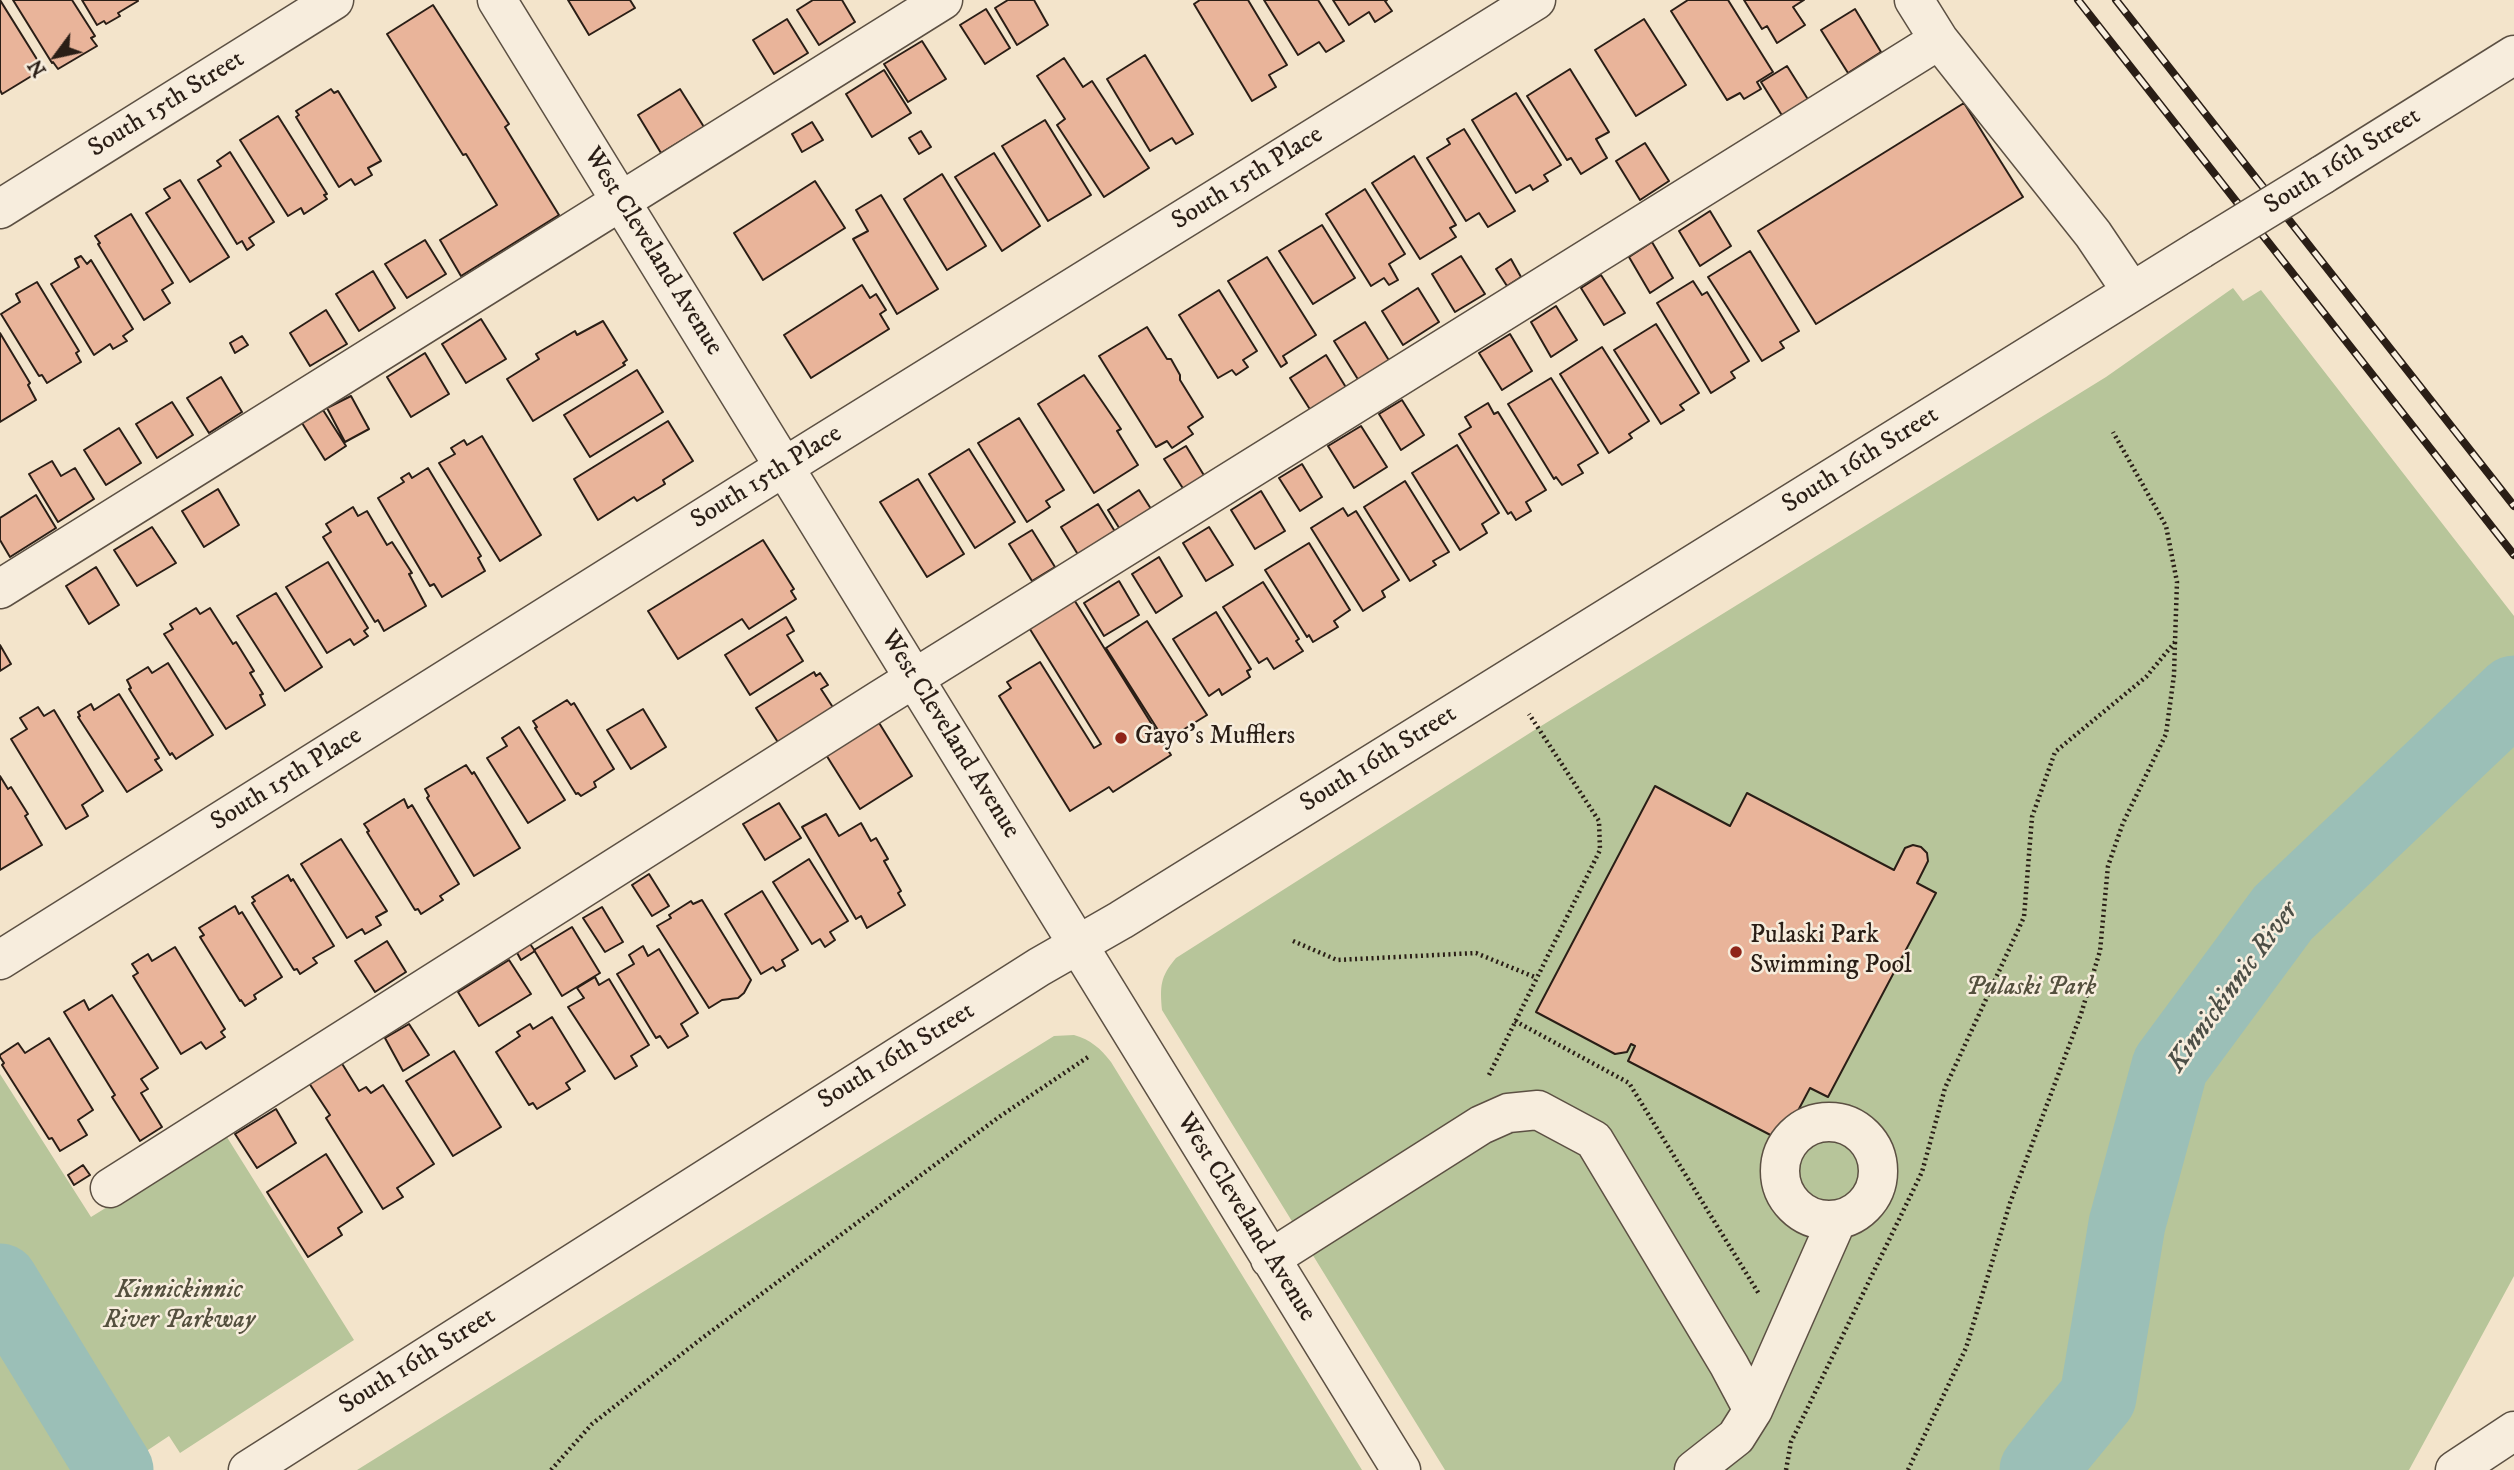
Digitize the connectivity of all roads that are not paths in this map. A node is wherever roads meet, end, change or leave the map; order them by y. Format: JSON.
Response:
{"nodes":[{"id":1,"x":334,"y":0,"type":"edge"},
{"id":2,"x":496,"y":0,"type":"edge"},
{"id":3,"x":943,"y":0,"type":"edge"},
{"id":4,"x":1536,"y":0,"type":"edge"},
{"id":5,"x":1914,"y":0,"type":"edge"},
{"id":6,"x":1939,"y":40,"type":"junction"},
{"id":7,"x":2514,"y":55,"type":"edge"},
{"id":8,"x":621,"y":202,"type":"junction"},
{"id":9,"x":0,"y":209,"type":"edge"},
{"id":10,"x":2132,"y":292,"type":"junction"},
{"id":11,"x":784,"y":467,"type":"junction"},
{"id":12,"x":0,"y":589,"type":"edge"},
{"id":13,"x":914,"y":679,"type":"junction"},
{"id":14,"x":1078,"y":946,"type":"junction"},
{"id":15,"x":0,"y":960,"type":"edge"},
{"id":16,"x":110,"y":1188,"type":"dead end"},
{"id":17,"x":1837,"y":1220,"type":"dead end"},
{"id":18,"x":1270,"y":1259,"type":"junction"},
{"id":19,"x":1754,"y":1410,"type":"junction"},
{"id":20,"x":2514,"y":1431,"type":"edge"},
{"id":21,"x":248,"y":1470,"type":"edge"},
{"id":22,"x":1401,"y":1470,"type":"edge"},
{"id":23,"x":1694,"y":1470,"type":"edge"},
{"id":24,"x":2455,"y":1470,"type":"edge"}],
"edges":[{"from":1,"to":9,"type":"street","name":"South 15th Street"},
{"from":2,"to":8,"type":"street","name":"West Cleveland Avenue"},
{"from":3,"to":8,"type":"street"},
{"from":4,"to":11,"type":"street","name":"South 15th Place"},
{"from":5,"to":6,"type":"street"},
{"from":6,"to":10,"type":"street"},
{"from":6,"to":13,"type":"street"},
{"from":7,"to":10,"type":"street","name":"South 16th Street","bridge":true},
{"from":8,"to":11,"type":"street","name":"West Cleveland Avenue"},
{"from":8,"to":12,"type":"street"},
{"from":10,"to":14,"type":"street","name":"South 16th Street"},
{"from":11,"to":13,"type":"street","name":"West Cleveland Avenue"},
{"from":11,"to":15,"type":"street","name":"South 15th Place"},
{"from":13,"to":14,"type":"street","name":"West Cleveland Avenue"},
{"from":13,"to":16,"type":"street"},
{"from":14,"to":18,"type":"street","name":"West Cleveland Avenue"},
{"from":14,"to":21,"type":"street","name":"South 16th Street"},
{"from":17,"to":19,"type":"street"},
{"from":18,"to":19,"type":"street"},
{"from":18,"to":22,"type":"street","name":"West Cleveland Avenue"},
{"from":19,"to":23,"type":"street"},
{"from":20,"to":24,"type":"street"}]}
